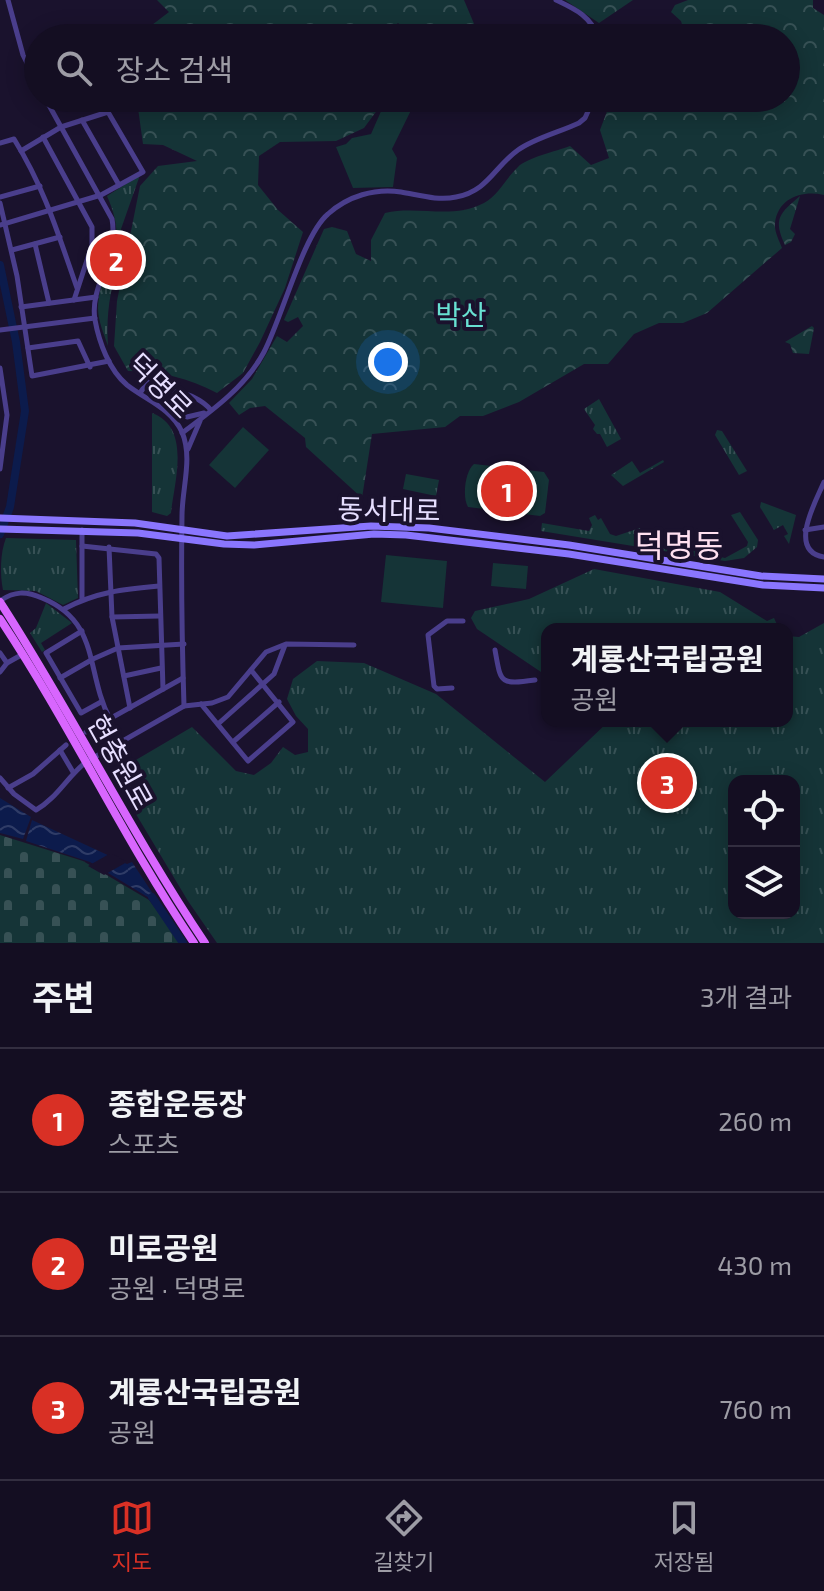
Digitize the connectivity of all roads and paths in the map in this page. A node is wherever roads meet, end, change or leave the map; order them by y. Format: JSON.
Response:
{"nodes":[{"id":1,"x":8,"y":0,"type":"edge"},
{"id":2,"x":556,"y":0,"type":"edge"},
{"id":3,"x":593,"y":24,"type":"edge"},
{"id":4,"x":24,"y":57,"type":"edge"},
{"id":5,"x":53,"y":112,"type":"edge"},
{"id":6,"x":588,"y":112,"type":"edge"},
{"id":7,"x":82,"y":120,"type":"junction"},
{"id":8,"x":61,"y":127,"type":"junction"},
{"id":9,"x":43,"y":137,"type":"junction"},
{"id":10,"x":0,"y":143,"type":"edge"},
{"id":11,"x":21,"y":151,"type":"junction"},
{"id":12,"x":119,"y":185,"type":"junction"},
{"id":13,"x":40,"y":186,"type":"junction"},
{"id":14,"x":101,"y":195,"type":"junction"},
{"id":15,"x":0,"y":200,"type":"edge"},
{"id":16,"x":80,"y":202,"type":"junction"},
{"id":17,"x":52,"y":210,"type":"junction"},
{"id":18,"x":2,"y":224,"type":"edge"},
{"id":19,"x":60,"y":237,"type":"junction"},
{"id":20,"x":35,"y":244,"type":"junction"},
{"id":21,"x":12,"y":250,"type":"junction"},
{"id":22,"x":77,"y":289,"type":"junction"},
{"id":23,"x":96,"y":297,"type":"junction"},
{"id":24,"x":74,"y":300,"type":"junction"},
{"id":25,"x":49,"y":303,"type":"junction"},
{"id":26,"x":21,"y":307,"type":"junction"},
{"id":27,"x":95,"y":318,"type":"junction"},
{"id":28,"x":23,"y":327,"type":"junction"},
{"id":29,"x":0,"y":330,"type":"edge"},
{"id":30,"x":28,"y":348,"type":"junction"},
{"id":31,"x":109,"y":361,"type":"junction"},
{"id":32,"x":90,"y":367,"type":"junction"},
{"id":33,"x":0,"y":368,"type":"edge"},
{"id":34,"x":1,"y":378,"type":"edge"},
{"id":35,"x":140,"y":393,"type":"junction"},
{"id":36,"x":162,"y":407,"type":"junction"},
{"id":37,"x":3,"y":408,"type":"edge"},
{"id":38,"x":210,"y":411,"type":"junction"},
{"id":39,"x":182,"y":433,"type":"junction"},
{"id":40,"x":3,"y":440,"type":"edge"},
{"id":41,"x":187,"y":450,"type":"junction"},
{"id":42,"x":0,"y":467,"type":"edge"},
{"id":43,"x":824,"y":482,"type":"edge"},
{"id":44,"x":0,"y":518,"type":"edge"},
{"id":45,"x":824,"y":527,"type":"edge"},
{"id":46,"x":4,"y":529,"type":"edge"},
{"id":47,"x":82,"y":530,"type":"junction"},
{"id":48,"x":182,"y":530,"type":"junction"},
{"id":49,"x":805,"y":530,"type":"junction"},
{"id":50,"x":183,"y":539,"type":"junction"},
{"id":51,"x":82,"y":546,"type":"junction"},
{"id":52,"x":109,"y":547,"type":"junction"},
{"id":53,"x":824,"y":557,"type":"edge"},
{"id":54,"x":159,"y":586,"type":"junction"},
{"id":55,"x":824,"y":586,"type":"edge"},
{"id":56,"x":111,"y":590,"type":"junction"},
{"id":57,"x":82,"y":599,"type":"junction"},
{"id":58,"x":0,"y":601,"type":"edge"},
{"id":59,"x":64,"y":609,"type":"junction"},
{"id":60,"x":160,"y":616,"type":"junction"},
{"id":61,"x":112,"y":617,"type":"junction"},
{"id":62,"x":0,"y":619,"type":"edge"},
{"id":63,"x":463,"y":621,"type":"dead end"},
{"id":64,"x":82,"y":631,"type":"junction"},
{"id":65,"x":184,"y":644,"type":"junction"},
{"id":66,"x":286,"y":644,"type":"junction"},
{"id":67,"x":161,"y":645,"type":"junction"},
{"id":68,"x":354,"y":645,"type":"dead end"},
{"id":69,"x":118,"y":648,"type":"junction"},
{"id":70,"x":495,"y":650,"type":"dead end"},
{"id":71,"x":0,"y":653,"type":"edge"},
{"id":72,"x":23,"y":654,"type":"junction"},
{"id":73,"x":93,"y":659,"type":"junction"},
{"id":74,"x":7,"y":663,"type":"junction"},
{"id":75,"x":161,"y":668,"type":"junction"},
{"id":76,"x":251,"y":670,"type":"junction"},
{"id":77,"x":0,"y":672,"type":"edge"},
{"id":78,"x":124,"y":676,"type":"junction"},
{"id":79,"x":60,"y":678,"type":"junction"},
{"id":80,"x":183,"y":678,"type":"junction"},
{"id":81,"x":535,"y":680,"type":"dead end"},
{"id":82,"x":264,"y":685,"type":"junction"},
{"id":83,"x":452,"y":688,"type":"dead end"},
{"id":84,"x":163,"y":689,"type":"junction"},
{"id":85,"x":101,"y":702,"type":"junction"},
{"id":86,"x":279,"y":702,"type":"junction"},
{"id":87,"x":201,"y":704,"type":"junction"},
{"id":88,"x":184,"y":706,"type":"junction"},
{"id":89,"x":130,"y":708,"type":"junction"},
{"id":90,"x":110,"y":719,"type":"junction"},
{"id":91,"x":218,"y":724,"type":"junction"},
{"id":92,"x":86,"y":732,"type":"dead end"},
{"id":93,"x":233,"y":742,"type":"junction"},
{"id":94,"x":66,"y":745,"type":"dead end"},
{"id":95,"x":60,"y":750,"type":"junction"},
{"id":96,"x":90,"y":759,"type":"junction"},
{"id":97,"x":73,"y":772,"type":"junction"},
{"id":98,"x":0,"y":778,"type":"edge"},
{"id":99,"x":8,"y":788,"type":"junction"},
{"id":100,"x":194,"y":943,"type":"edge"},
{"id":101,"x":205,"y":943,"type":"edge"}],
"edges":[{"from":1,"to":4,"type":"street"},
{"from":2,"to":3,"type":"street"},
{"from":5,"to":8,"type":"street","name":"덕명로"},
{"from":6,"to":38,"type":"street"},
{"from":7,"to":8,"type":"street"},
{"from":7,"to":12,"type":"street"},
{"from":7,"to":12,"type":"street"},
{"from":8,"to":9,"type":"street"},
{"from":8,"to":14,"type":"street","name":"덕명로"},
{"from":9,"to":11,"type":"street"},
{"from":9,"to":16,"type":"street"},
{"from":10,"to":11,"type":"street"},
{"from":11,"to":13,"type":"street"},
{"from":12,"to":14,"type":"street"},
{"from":13,"to":15,"type":"street"},
{"from":13,"to":17,"type":"street"},
{"from":14,"to":16,"type":"street"},
{"from":14,"to":23,"type":"street","name":"덕명로"},
{"from":15,"to":18,"type":"street"},
{"from":16,"to":17,"type":"street"},
{"from":16,"to":22,"type":"street"},
{"from":17,"to":18,"type":"street"},
{"from":17,"to":19,"type":"street"},
{"from":18,"to":21,"type":"street"},
{"from":19,"to":20,"type":"street"},
{"from":19,"to":22,"type":"street"},
{"from":20,"to":21,"type":"street"},
{"from":20,"to":25,"type":"street"},
{"from":21,"to":26,"type":"street"},
{"from":22,"to":24,"type":"street"},
{"from":23,"to":24,"type":"street"},
{"from":23,"to":27,"type":"street","name":"덕명로"},
{"from":24,"to":25,"type":"street"},
{"from":25,"to":26,"type":"street"},
{"from":26,"to":28,"type":"street"},
{"from":27,"to":28,"type":"street"},
{"from":27,"to":31,"type":"street","name":"덕명로"},
{"from":28,"to":29,"type":"street"},
{"from":28,"to":30,"type":"street"},
{"from":30,"to":32,"type":"street"},
{"from":30,"to":32,"type":"street"},
{"from":31,"to":32,"type":"street"},
{"from":31,"to":35,"type":"street","name":"덕명로"},
{"from":33,"to":34,"type":"street"},
{"from":34,"to":37,"type":"street"},
{"from":35,"to":36,"type":"street","name":"덕명로"},
{"from":35,"to":38,"type":"street"},
{"from":36,"to":38,"type":"street"},
{"from":36,"to":39,"type":"street","name":"덕명로"},
{"from":37,"to":40,"type":"street"},
{"from":38,"to":39,"type":"street"},
{"from":38,"to":41,"type":"street"},
{"from":39,"to":41,"type":"street","name":"덕명로"},
{"from":40,"to":42,"type":"street"},
{"from":41,"to":48,"type":"street","name":"덕명로"},
{"from":43,"to":49,"type":"street"},
{"from":44,"to":48,"type":"street","name":"동서대로"},
{"from":45,"to":49,"type":"street"},
{"from":46,"to":47,"type":"street","name":"동서대로"},
{"from":47,"to":50,"type":"street","name":"동서대로"},
{"from":47,"to":51,"type":"street"},
{"from":48,"to":50,"type":"street","name":"덕명로"},
{"from":48,"to":55,"type":"street","name":"동서대로"},
{"from":49,"to":53,"type":"street"},
{"from":50,"to":55,"type":"street","name":"동서대로"},
{"from":50,"to":65,"type":"street","name":"덕명로"},
{"from":51,"to":52,"type":"street"},
{"from":51,"to":57,"type":"street"},
{"from":52,"to":54,"type":"street"},
{"from":52,"to":56,"type":"street"},
{"from":54,"to":56,"type":"street"},
{"from":54,"to":60,"type":"street"},
{"from":56,"to":57,"type":"street"},
{"from":56,"to":61,"type":"street"},
{"from":57,"to":59,"type":"street"},
{"from":58,"to":59,"type":"street"},
{"from":58,"to":96,"type":"main road","name":"현충원로"},
{"from":59,"to":64,"type":"street"},
{"from":60,"to":61,"type":"street"},
{"from":60,"to":67,"type":"street"},
{"from":61,"to":69,"type":"street"},
{"from":62,"to":72,"type":"main road","name":"현충원로"},
{"from":63,"to":83,"type":"street"},
{"from":64,"to":73,"type":"street"},
{"from":64,"to":79,"type":"street"},
{"from":65,"to":67,"type":"street"},
{"from":65,"to":80,"type":"street","name":"덕명로"},
{"from":66,"to":68,"type":"street"},
{"from":66,"to":76,"type":"street"},
{"from":66,"to":82,"type":"street"},
{"from":67,"to":69,"type":"street"},
{"from":67,"to":75,"type":"street"},
{"from":69,"to":73,"type":"street"},
{"from":69,"to":78,"type":"street"},
{"from":70,"to":81,"type":"street"},
{"from":71,"to":74,"type":"street"},
{"from":72,"to":74,"type":"street"},
{"from":72,"to":96,"type":"main road","name":"현충원로"},
{"from":73,"to":79,"type":"street"},
{"from":73,"to":85,"type":"street"},
{"from":74,"to":77,"type":"street"},
{"from":75,"to":78,"type":"street"},
{"from":75,"to":84,"type":"street"},
{"from":76,"to":82,"type":"street"},
{"from":76,"to":87,"type":"street"},
{"from":78,"to":89,"type":"street"},
{"from":79,"to":85,"type":"street"},
{"from":80,"to":84,"type":"street"},
{"from":80,"to":88,"type":"street","name":"덕명로"},
{"from":82,"to":86,"type":"street"},
{"from":82,"to":91,"type":"street"},
{"from":84,"to":89,"type":"street"},
{"from":85,"to":90,"type":"street"},
{"from":86,"to":93,"type":"street"},
{"from":86,"to":93,"type":"street"},
{"from":87,"to":88,"type":"street"},
{"from":87,"to":91,"type":"street"},
{"from":88,"to":96,"type":"street"},
{"from":89,"to":90,"type":"street"},
{"from":90,"to":92,"type":"street"},
{"from":91,"to":93,"type":"street"},
{"from":94,"to":95,"type":"street"},
{"from":95,"to":97,"type":"street"},
{"from":95,"to":99,"type":"street"},
{"from":96,"to":97,"type":"street"},
{"from":96,"to":100,"type":"main road","name":"현충원로"},
{"from":96,"to":101,"type":"main road","name":"현충원로"},
{"from":97,"to":99,"type":"street"},
{"from":98,"to":99,"type":"street"}]}
